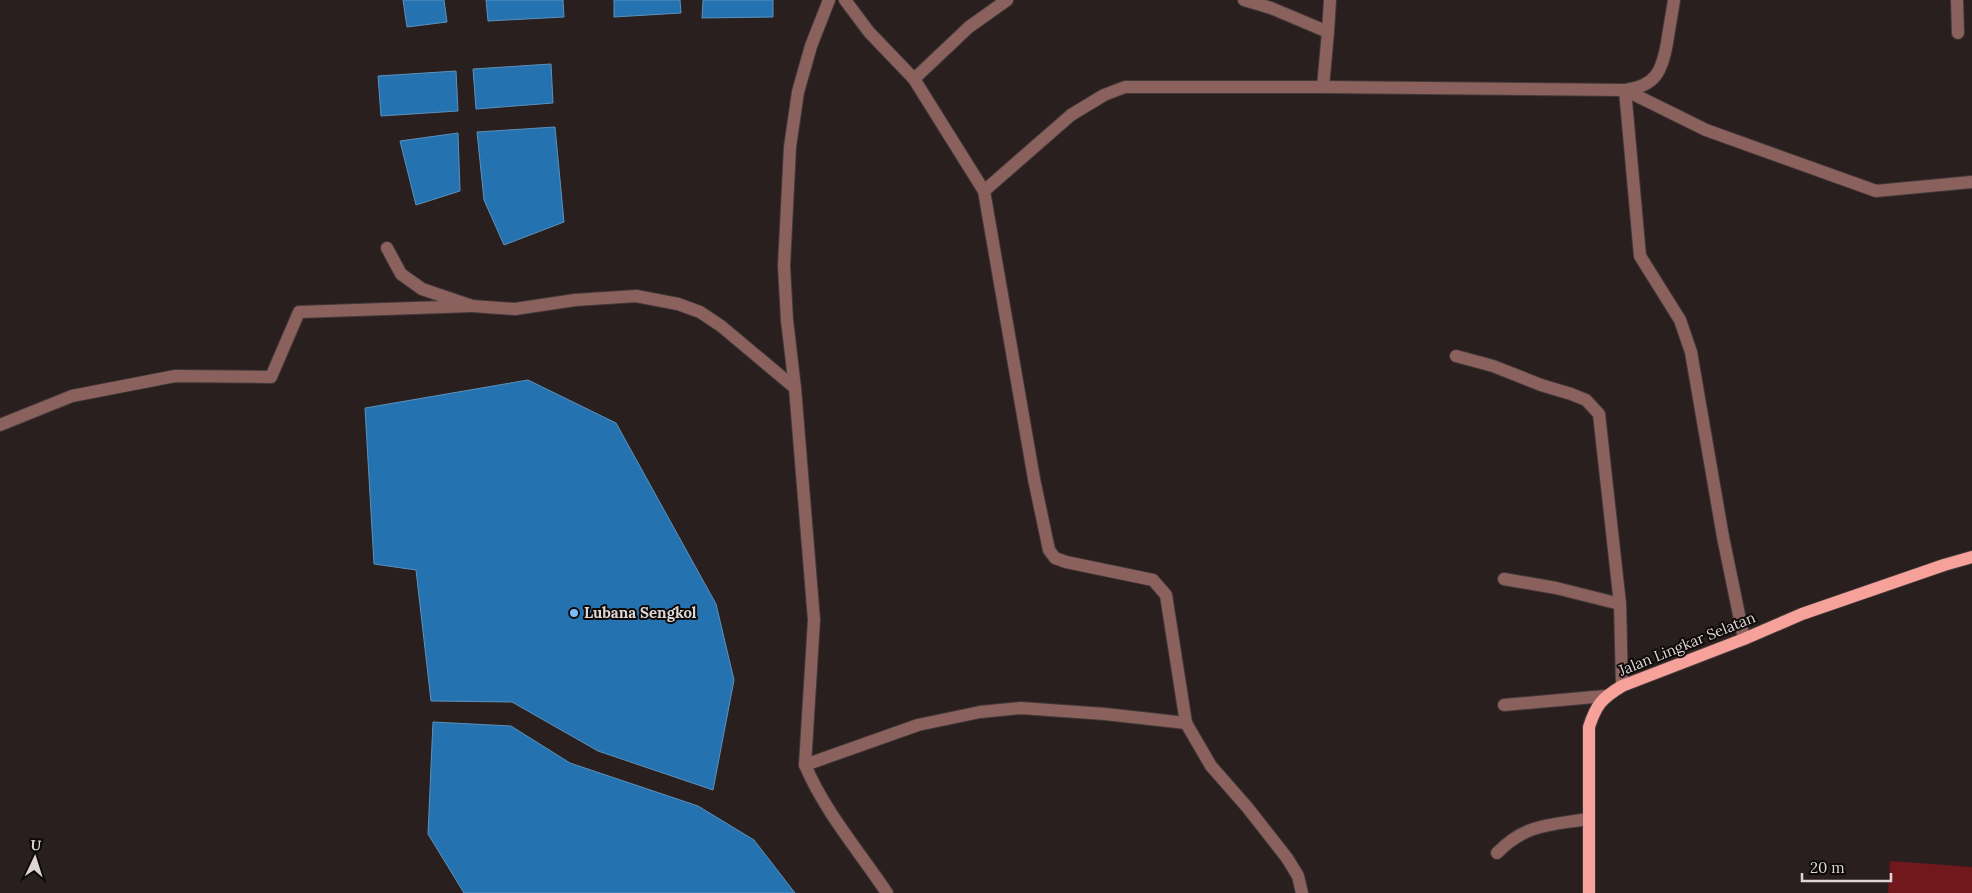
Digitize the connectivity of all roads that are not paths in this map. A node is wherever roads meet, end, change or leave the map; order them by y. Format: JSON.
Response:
{"nodes":[{"id":1,"x":829,"y":0,"type":"edge"},
{"id":2,"x":845,"y":0,"type":"edge"},
{"id":3,"x":1007,"y":0,"type":"edge"},
{"id":4,"x":1244,"y":0,"type":"edge"},
{"id":5,"x":1330,"y":0,"type":"edge"},
{"id":6,"x":1674,"y":0,"type":"edge"},
{"id":7,"x":1957,"y":0,"type":"edge"},
{"id":8,"x":1328,"y":32,"type":"junction"},
{"id":9,"x":1958,"y":33,"type":"dead end"},
{"id":10,"x":914,"y":79,"type":"junction"},
{"id":11,"x":1323,"y":87,"type":"junction"},
{"id":12,"x":1625,"y":90,"type":"junction"},
{"id":13,"x":1972,"y":182,"type":"edge"},
{"id":14,"x":984,"y":191,"type":"junction"},
{"id":15,"x":387,"y":248,"type":"dead end"},
{"id":16,"x":472,"y":306,"type":"junction"},
{"id":17,"x":1456,"y":356,"type":"dead end"},
{"id":18,"x":795,"y":388,"type":"junction"},
{"id":19,"x":0,"y":425,"type":"edge"},
{"id":20,"x":1972,"y":557,"type":"edge"},
{"id":21,"x":1504,"y":579,"type":"dead end"},
{"id":22,"x":1620,"y":604,"type":"junction"},
{"id":23,"x":1744,"y":639,"type":"junction"},
{"id":24,"x":1622,"y":686,"type":"junction"},
{"id":25,"x":1605,"y":696,"type":"junction"},
{"id":26,"x":1504,"y":705,"type":"dead end"},
{"id":27,"x":1186,"y":723,"type":"junction"},
{"id":28,"x":804,"y":764,"type":"junction"},
{"id":29,"x":1588,"y":819,"type":"junction"},
{"id":30,"x":1497,"y":853,"type":"dead end"},
{"id":31,"x":888,"y":893,"type":"edge"},
{"id":32,"x":1302,"y":893,"type":"edge"},
{"id":33,"x":1589,"y":893,"type":"edge"}],
"edges":[{"from":1,"to":18,"type":"street"},
{"from":2,"to":10,"type":"street"},
{"from":3,"to":10,"type":"street"},
{"from":4,"to":8,"type":"street"},
{"from":5,"to":8,"type":"street"},
{"from":6,"to":12,"type":"street"},
{"from":7,"to":9,"type":"street"},
{"from":8,"to":11,"type":"street"},
{"from":10,"to":14,"type":"street"},
{"from":11,"to":12,"type":"street"},
{"from":11,"to":14,"type":"street"},
{"from":12,"to":13,"type":"street"},
{"from":12,"to":23,"type":"street"},
{"from":14,"to":27,"type":"street"},
{"from":15,"to":16,"type":"street"},
{"from":16,"to":18,"type":"street"},
{"from":16,"to":19,"type":"street"},
{"from":17,"to":22,"type":"street"},
{"from":18,"to":28,"type":"street"},
{"from":20,"to":23,"type":"main road","name":"Jalan Lingkar Selatan"},
{"from":21,"to":22,"type":"street"},
{"from":22,"to":24,"type":"street"},
{"from":23,"to":24,"type":"main road","name":"Jalan Lingkar Selatan"},
{"from":24,"to":25,"type":"main road","name":"Jalan Lingkar Selatan"},
{"from":25,"to":26,"type":"street"},
{"from":25,"to":29,"type":"main road","name":"Jalan Lingkar Selatan"},
{"from":27,"to":28,"type":"street"},
{"from":27,"to":32,"type":"street"},
{"from":28,"to":31,"type":"street"},
{"from":29,"to":30,"type":"street"},
{"from":29,"to":33,"type":"main road","name":"Jalan Lingkar Selatan"}]}
